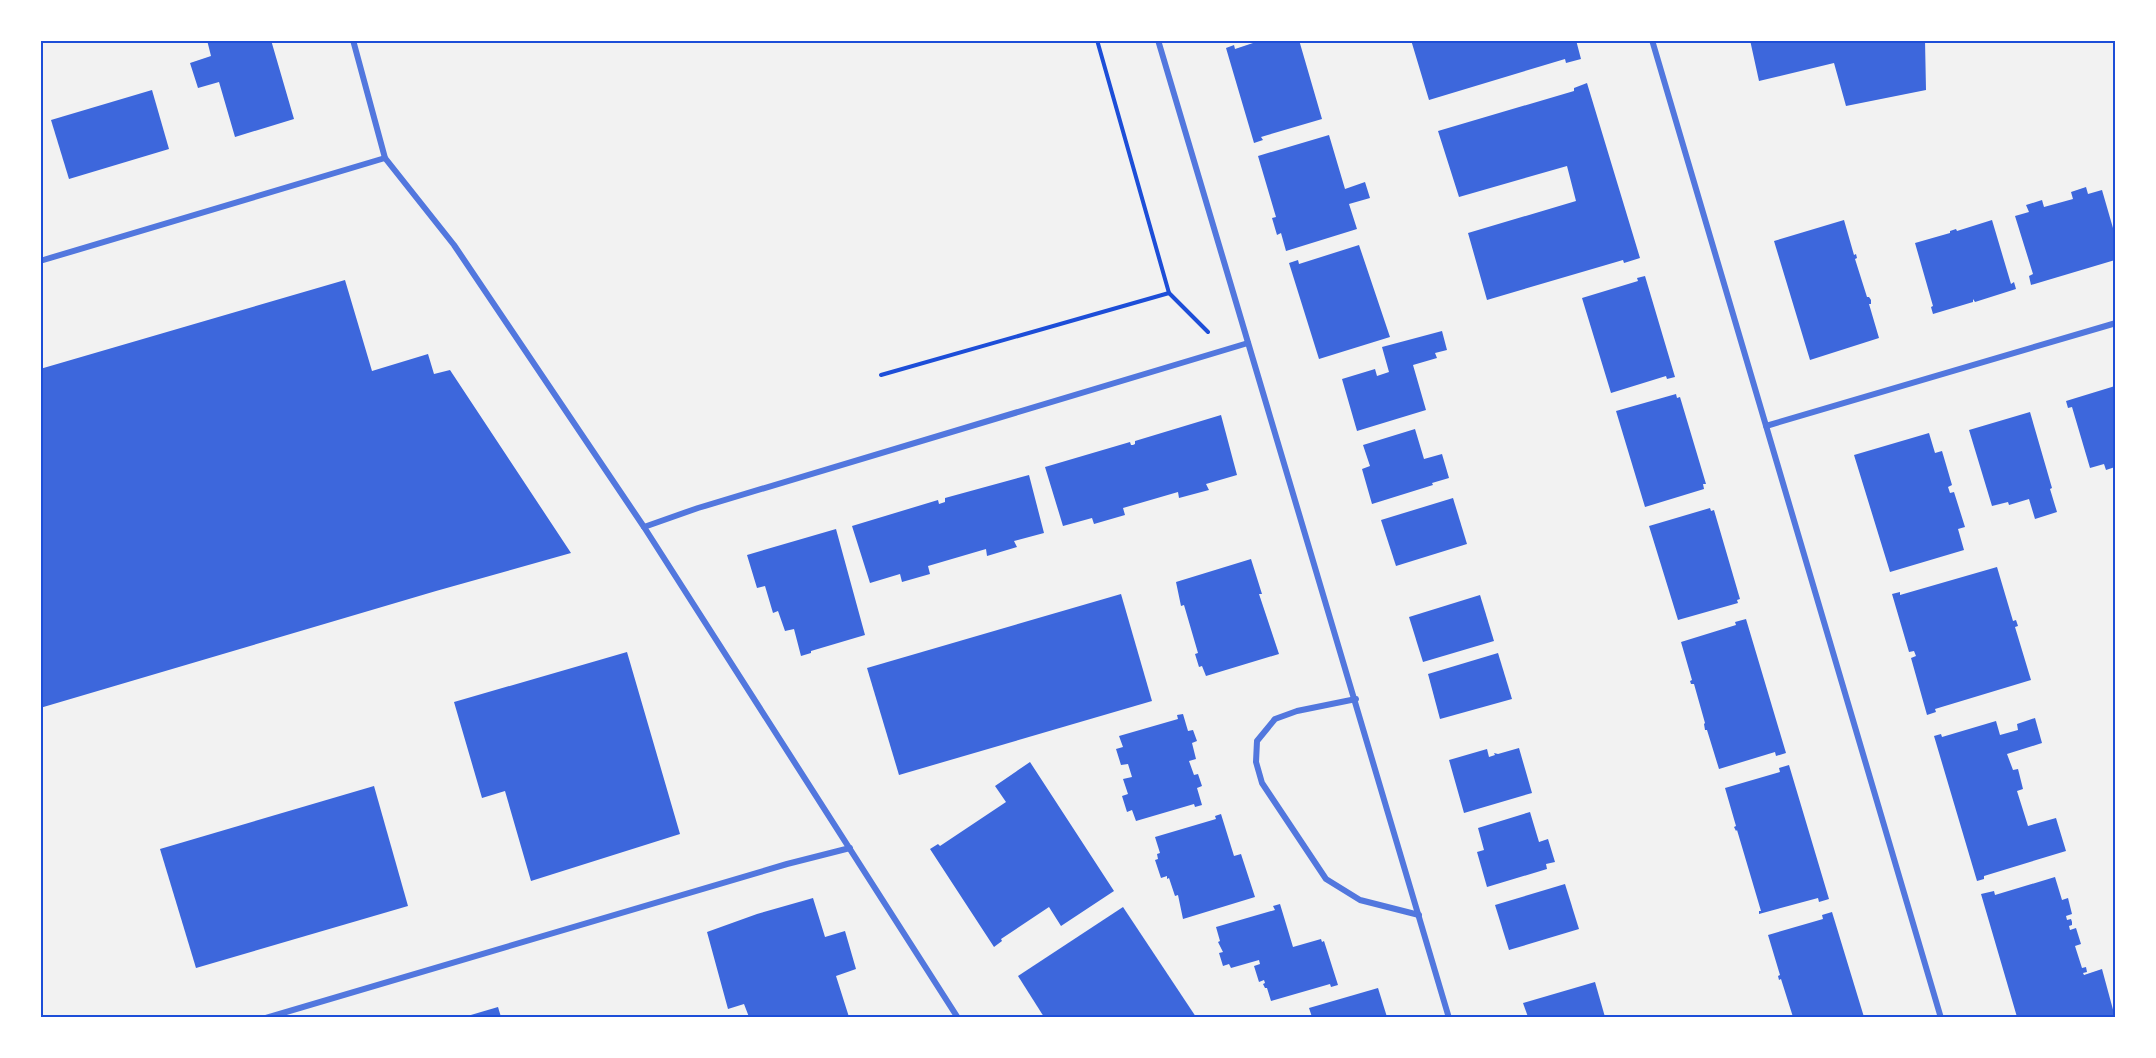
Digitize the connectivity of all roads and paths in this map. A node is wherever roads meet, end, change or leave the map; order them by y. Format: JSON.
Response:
{"nodes":[{"id":1,"x":353,"y":40,"type":"edge"},
{"id":2,"x":1097,"y":40,"type":"edge"},
{"id":3,"x":1158,"y":40,"type":"edge"},
{"id":4,"x":1652,"y":40,"type":"edge"},
{"id":5,"x":386,"y":158,"type":"junction"},
{"id":6,"x":40,"y":261,"type":"edge"},
{"id":7,"x":1169,"y":292,"type":"junction"},
{"id":8,"x":2115,"y":323,"type":"edge"},
{"id":9,"x":1248,"y":343,"type":"junction"},
{"id":10,"x":1226,"y":350,"type":"junction"},
{"id":11,"x":881,"y":375,"type":"dead end"},
{"id":12,"x":1766,"y":426,"type":"junction"},
{"id":13,"x":644,"y":527,"type":"junction"},
{"id":14,"x":1356,"y":699,"type":"junction"},
{"id":15,"x":850,"y":848,"type":"junction"},
{"id":16,"x":1419,"y":915,"type":"junction"},
{"id":17,"x":266,"y":1017,"type":"edge"},
{"id":18,"x":958,"y":1017,"type":"edge"},
{"id":19,"x":1449,"y":1017,"type":"edge"},
{"id":20,"x":1941,"y":1017,"type":"edge"}],
"edges":[{"from":1,"to":5,"type":"street"},
{"from":2,"to":7,"type":"path"},
{"from":3,"to":9,"type":"street"},
{"from":4,"to":12,"type":"street"},
{"from":5,"to":6,"type":"street"},
{"from":5,"to":13,"type":"street"},
{"from":7,"to":10,"type":"path"},
{"from":7,"to":11,"type":"path"},
{"from":8,"to":12,"type":"street"},
{"from":9,"to":10,"type":"street"},
{"from":9,"to":14,"type":"street"},
{"from":10,"to":13,"type":"street"},
{"from":12,"to":20,"type":"street"},
{"from":13,"to":15,"type":"street"},
{"from":14,"to":16,"type":"street"},
{"from":14,"to":16,"type":"street"},
{"from":15,"to":17,"type":"street"},
{"from":15,"to":18,"type":"street"},
{"from":16,"to":19,"type":"street"}]}
